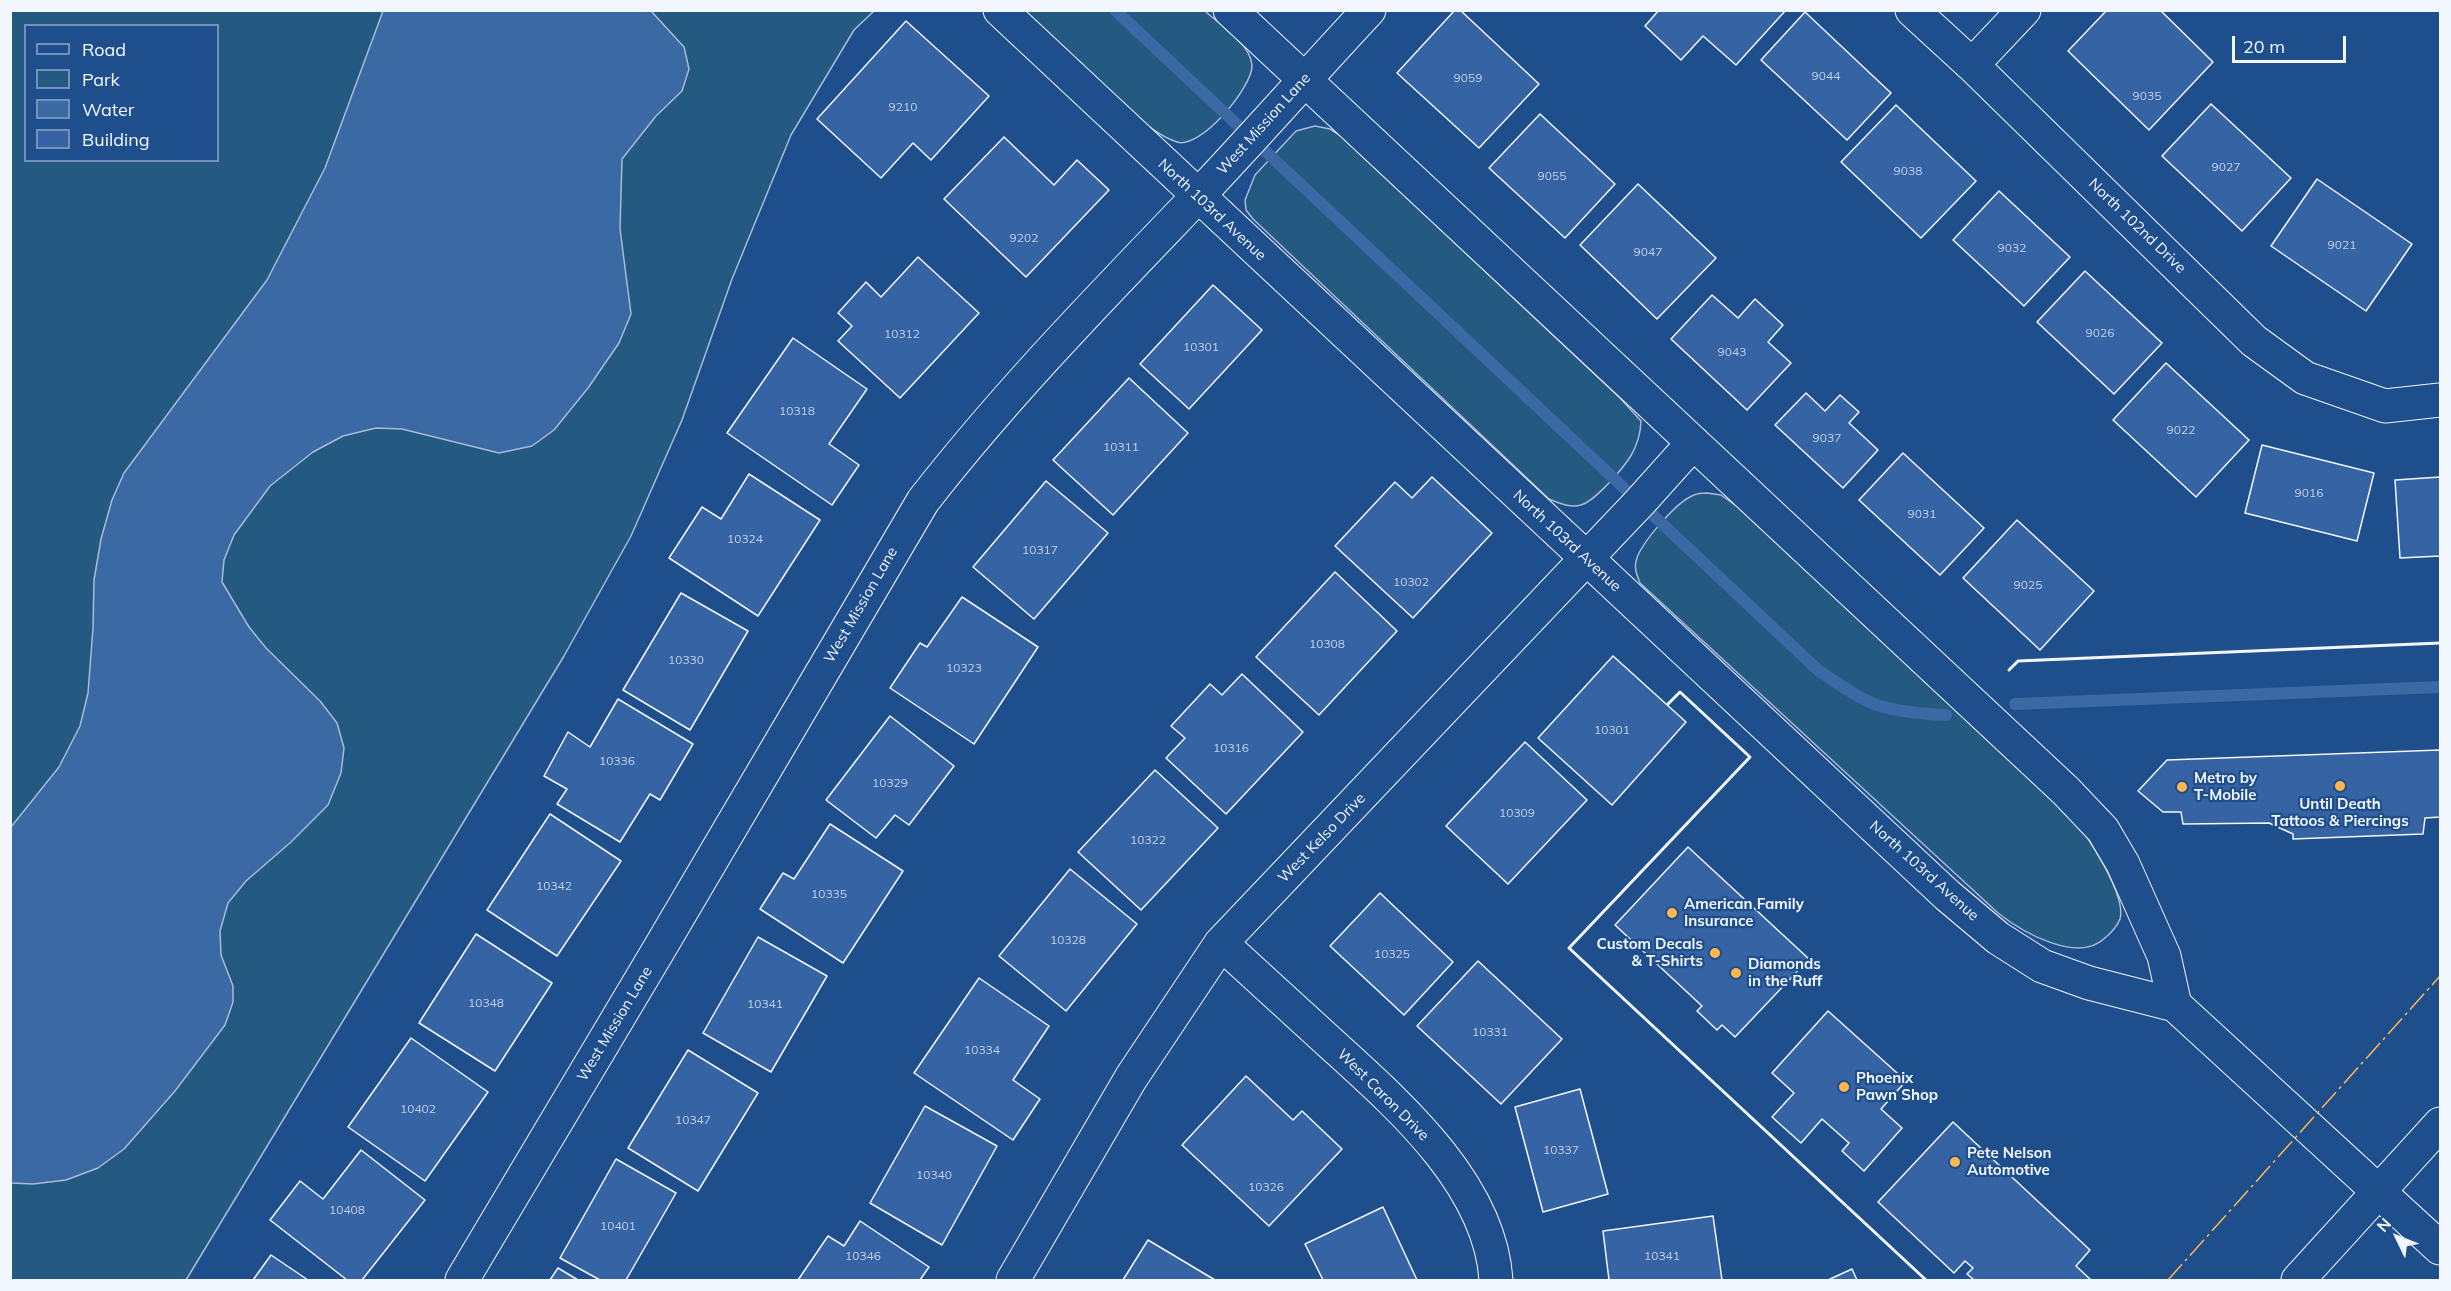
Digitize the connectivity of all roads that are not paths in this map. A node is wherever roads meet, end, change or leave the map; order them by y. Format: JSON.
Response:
{"nodes":[{"id":1,"x":1000,"y":10,"type":"edge"},
{"id":2,"x":1230,"y":10,"type":"edge"},
{"id":3,"x":1369,"y":10,"type":"edge"},
{"id":4,"x":1912,"y":10,"type":"edge"},
{"id":5,"x":2024,"y":10,"type":"edge"},
{"id":6,"x":1972,"y":65,"type":"junction"},
{"id":7,"x":1304,"y":80,"type":"junction"},
{"id":8,"x":1197,"y":197,"type":"junction"},
{"id":9,"x":2440,"y":400,"type":"edge"},
{"id":10,"x":1694,"y":443,"type":"junction"},
{"id":11,"x":1587,"y":559,"type":"junction"},
{"id":12,"x":1221,"y":943,"type":"junction"},
{"id":13,"x":2175,"y":1005,"type":"junction"},
{"id":14,"x":2440,"y":1124,"type":"edge"},
{"id":15,"x":2380,"y":1190,"type":"junction"},
{"id":16,"x":2440,"y":1248,"type":"edge"},
{"id":17,"x":462,"y":1281,"type":"edge"},
{"id":18,"x":1013,"y":1281,"type":"edge"},
{"id":19,"x":1496,"y":1281,"type":"edge"},
{"id":20,"x":2298,"y":1281,"type":"edge"}],
"edges":[{"from":1,"to":8,"type":"street","name":"North 103rd Avenue"},
{"from":2,"to":7,"type":"street"},
{"from":3,"to":7,"type":"street","name":"West Mission Lane"},
{"from":4,"to":6,"type":"street","name":"North 102nd Drive"},
{"from":5,"to":6,"type":"street"},
{"from":6,"to":9,"type":"street","name":"North 102nd Drive"},
{"from":7,"to":8,"type":"street","name":"West Mission Lane"},
{"from":7,"to":10,"type":"street"},
{"from":8,"to":11,"type":"street","name":"North 103rd Avenue"},
{"from":8,"to":17,"type":"street","name":"West Mission Lane"},
{"from":10,"to":11,"type":"street","name":"West Kelso Drive"},
{"from":10,"to":13,"type":"street"},
{"from":11,"to":12,"type":"street","name":"West Kelso Drive"},
{"from":11,"to":13,"type":"street","name":"North 103rd Avenue"},
{"from":12,"to":18,"type":"street","name":"West Kelso Drive"},
{"from":12,"to":19,"type":"street","name":"West Caron Drive"},
{"from":13,"to":15,"type":"street","name":"North 103rd Avenue"},
{"from":14,"to":15,"type":"street"},
{"from":15,"to":16,"type":"street","name":"North 103rd Avenue"},
{"from":15,"to":20,"type":"street"}]}
